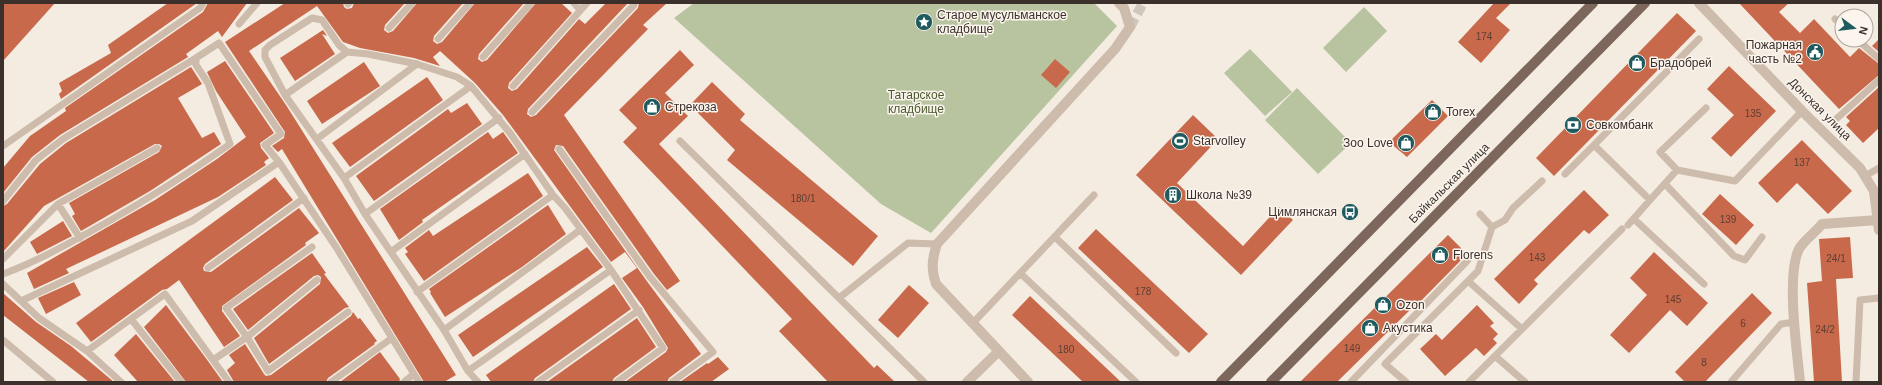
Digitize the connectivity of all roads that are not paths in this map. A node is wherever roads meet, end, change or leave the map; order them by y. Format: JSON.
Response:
{"nodes":[{"id":1,"x":203,"y":3,"type":"edge"},
{"id":2,"x":256,"y":3,"type":"edge"},
{"id":3,"x":412,"y":3,"type":"edge"},
{"id":4,"x":470,"y":3,"type":"edge"},
{"id":5,"x":531,"y":3,"type":"edge"},
{"id":6,"x":574,"y":3,"type":"edge"},
{"id":7,"x":587,"y":3,"type":"edge"},
{"id":8,"x":632,"y":3,"type":"edge"},
{"id":9,"x":1119,"y":3,"type":"edge"},
{"id":10,"x":1593,"y":3,"type":"edge"},
{"id":11,"x":1645,"y":3,"type":"edge"},
{"id":12,"x":1702,"y":4,"type":"edge"},
{"id":13,"x":580,"y":10,"type":"junction"},
{"id":14,"x":239,"y":24,"type":"dead end"},
{"id":15,"x":389,"y":28,"type":"dead end"},
{"id":16,"x":438,"y":39,"type":"dead end"},
{"id":17,"x":1699,"y":39,"type":"dead end"},
{"id":18,"x":1867,"y":48,"type":"edge"},
{"id":19,"x":347,"y":52,"type":"junction"},
{"id":20,"x":483,"y":57,"type":"dead end"},
{"id":21,"x":196,"y":58,"type":"junction"},
{"id":22,"x":1879,"y":59,"type":"edge"},
{"id":23,"x":416,"y":64,"type":"junction"},
{"id":24,"x":1879,"y":80,"type":"edge"},
{"id":25,"x":471,"y":86,"type":"junction"},
{"id":26,"x":513,"y":86,"type":"dead end"},
{"id":27,"x":286,"y":94,"type":"junction"},
{"id":28,"x":1706,"y":108,"type":"dead end"},
{"id":29,"x":1802,"y":111,"type":"junction"},
{"id":30,"x":532,"y":112,"type":"dead end"},
{"id":31,"x":498,"y":118,"type":"junction"},
{"id":32,"x":1834,"y":121,"type":"dead end"},
{"id":33,"x":317,"y":139,"type":"junction"},
{"id":34,"x":680,"y":141,"type":"dead end"},
{"id":35,"x":1594,"y":145,"type":"junction"},
{"id":36,"x":3,"y":146,"type":"edge"},
{"id":37,"x":156,"y":148,"type":"dead end"},
{"id":38,"x":559,"y":149,"type":"dead end"},
{"id":39,"x":525,"y":154,"type":"junction"},
{"id":40,"x":279,"y":162,"type":"junction"},
{"id":41,"x":1879,"y":168,"type":"edge"},
{"id":42,"x":1677,"y":170,"type":"junction"},
{"id":43,"x":1565,"y":174,"type":"dead end"},
{"id":44,"x":1865,"y":176,"type":"junction"},
{"id":45,"x":344,"y":178,"type":"junction"},
{"id":46,"x":1542,"y":181,"type":"dead end"},
{"id":47,"x":1665,"y":184,"type":"junction"},
{"id":48,"x":553,"y":195,"type":"junction"},
{"id":49,"x":1094,"y":195,"type":"dead end"},
{"id":50,"x":304,"y":198,"type":"junction"},
{"id":51,"x":1650,"y":200,"type":"junction"},
{"id":52,"x":3,"y":201,"type":"edge"},
{"id":53,"x":58,"y":204,"type":"junction"},
{"id":54,"x":365,"y":214,"type":"junction"},
{"id":55,"x":1480,"y":214,"type":"dead end"},
{"id":56,"x":1634,"y":219,"type":"junction"},
{"id":57,"x":1878,"y":220,"type":"edge"},
{"id":58,"x":1492,"y":227,"type":"junction"},
{"id":59,"x":580,"y":230,"type":"junction"},
{"id":60,"x":1879,"y":230,"type":"edge"},
{"id":61,"x":1055,"y":237,"type":"junction"},
{"id":62,"x":1762,"y":237,"type":"dead end"},
{"id":63,"x":80,"y":238,"type":"junction"},
{"id":64,"x":937,"y":244,"type":"junction"},
{"id":65,"x":312,"y":247,"type":"dead end"},
{"id":66,"x":392,"y":251,"type":"junction"},
{"id":67,"x":3,"y":259,"type":"edge"},
{"id":68,"x":1468,"y":260,"type":"dead end"},
{"id":69,"x":208,"y":268,"type":"dead end"},
{"id":70,"x":611,"y":270,"type":"junction"},
{"id":71,"x":1020,"y":273,"type":"junction"},
{"id":72,"x":3,"y":274,"type":"edge"},
{"id":73,"x":317,"y":280,"type":"dead end"},
{"id":74,"x":1468,"y":281,"type":"junction"},
{"id":75,"x":3,"y":284,"type":"edge"},
{"id":76,"x":1704,"y":284,"type":"dead end"},
{"id":77,"x":418,"y":292,"type":"junction"},
{"id":78,"x":1435,"y":294,"type":"junction"},
{"id":79,"x":839,"y":298,"type":"junction"},
{"id":80,"x":1879,"y":298,"type":"edge"},
{"id":81,"x":21,"y":301,"type":"junction"},
{"id":82,"x":1446,"y":303,"type":"junction"},
{"id":83,"x":639,"y":310,"type":"junction"},
{"id":84,"x":348,"y":312,"type":"dead end"},
{"id":85,"x":131,"y":319,"type":"junction"},
{"id":86,"x":1794,"y":322,"type":"junction"},
{"id":87,"x":972,"y":324,"type":"junction"},
{"id":88,"x":1522,"y":329,"type":"junction"},
{"id":89,"x":444,"y":330,"type":"junction"},
{"id":90,"x":247,"y":337,"type":"junction"},
{"id":91,"x":392,"y":338,"type":"junction"},
{"id":92,"x":3,"y":340,"type":"edge"},
{"id":93,"x":87,"y":351,"type":"junction"},
{"id":94,"x":998,"y":352,"type":"junction"},
{"id":95,"x":1176,"y":353,"type":"dead end"},
{"id":96,"x":1495,"y":356,"type":"junction"},
{"id":97,"x":213,"y":360,"type":"junction"},
{"id":98,"x":468,"y":371,"type":"junction"},
{"id":99,"x":414,"y":374,"type":"junction"},
{"id":100,"x":1277,"y":380,"type":"edge"},
{"id":101,"x":474,"y":381,"type":"edge"},
{"id":102,"x":53,"y":382,"type":"edge"},
{"id":103,"x":121,"y":382,"type":"edge"},
{"id":104,"x":181,"y":382,"type":"edge"},
{"id":105,"x":229,"y":382,"type":"edge"},
{"id":106,"x":331,"y":382,"type":"edge"},
{"id":107,"x":404,"y":382,"type":"edge"},
{"id":108,"x":419,"y":382,"type":"edge"},
{"id":109,"x":538,"y":382,"type":"edge"},
{"id":110,"x":617,"y":382,"type":"edge"},
{"id":111,"x":672,"y":382,"type":"edge"},
{"id":112,"x":924,"y":382,"type":"edge"},
{"id":113,"x":967,"y":382,"type":"edge"},
{"id":114,"x":1028,"y":382,"type":"edge"},
{"id":115,"x":1136,"y":382,"type":"edge"},
{"id":116,"x":1221,"y":382,"type":"edge"},
{"id":117,"x":1351,"y":382,"type":"edge"},
{"id":118,"x":1406,"y":382,"type":"edge"},
{"id":119,"x":1469,"y":382,"type":"edge"},
{"id":120,"x":1525,"y":382,"type":"edge"},
{"id":121,"x":1731,"y":382,"type":"edge"},
{"id":122,"x":1800,"y":382,"type":"edge"},
{"id":123,"x":1856,"y":382,"type":"edge"}],
"edges":[{"from":1,"to":36,"type":"lane"},
{"from":2,"to":14,"type":"lane"},
{"from":3,"to":15,"type":"lane"},
{"from":4,"to":16,"type":"lane"},
{"from":5,"to":20,"type":"lane"},
{"from":6,"to":13,"type":"lane"},
{"from":7,"to":13,"type":"lane"},
{"from":8,"to":30,"type":"lane"},
{"from":9,"to":64,"type":"street"},
{"from":10,"to":116,"type":"main road","name":"Байкальская улица"},
{"from":11,"to":100,"type":"main road","name":"Байкальская улица"},
{"from":12,"to":29,"type":"street","name":"Донская улица"},
{"from":13,"to":26,"type":"lane"},
{"from":17,"to":35,"type":"lane"},
{"from":18,"to":22,"type":"lane"},
{"from":19,"to":23,"type":"lane"},
{"from":19,"to":27,"type":"lane"},
{"from":19,"to":27,"type":"lane"},
{"from":21,"to":40,"type":"lane"},
{"from":21,"to":52,"type":"lane"},
{"from":21,"to":63,"type":"lane"},
{"from":23,"to":25,"type":"lane"},
{"from":23,"to":33,"type":"lane"},
{"from":24,"to":32,"type":"lane"},
{"from":25,"to":31,"type":"lane"},
{"from":25,"to":45,"type":"lane"},
{"from":27,"to":33,"type":"lane"},
{"from":28,"to":42,"type":"lane"},
{"from":29,"to":42,"type":"lane"},
{"from":29,"to":44,"type":"street","name":"Донская улица"},
{"from":31,"to":39,"type":"lane"},
{"from":31,"to":54,"type":"lane"},
{"from":33,"to":45,"type":"lane"},
{"from":34,"to":79,"type":"lane"},
{"from":35,"to":43,"type":"lane"},
{"from":35,"to":51,"type":"lane"},
{"from":37,"to":53,"type":"lane"},
{"from":38,"to":111,"type":"lane"},
{"from":39,"to":48,"type":"lane"},
{"from":39,"to":66,"type":"lane"},
{"from":40,"to":50,"type":"lane"},
{"from":40,"to":81,"type":"lane"},
{"from":41,"to":44,"type":"lane"},
{"from":42,"to":47,"type":"lane"},
{"from":44,"to":57,"type":"street","name":"Донская улица"},
{"from":45,"to":54,"type":"lane"},
{"from":46,"to":58,"type":"lane"},
{"from":47,"to":51,"type":"lane"},
{"from":47,"to":62,"type":"lane"},
{"from":48,"to":59,"type":"lane"},
{"from":48,"to":77,"type":"lane"},
{"from":49,"to":61,"type":"lane"},
{"from":50,"to":69,"type":"lane"},
{"from":50,"to":91,"type":"lane"},
{"from":51,"to":56,"type":"lane"},
{"from":53,"to":63,"type":"lane"},
{"from":53,"to":67,"type":"lane"},
{"from":54,"to":66,"type":"lane"},
{"from":55,"to":58,"type":"lane"},
{"from":56,"to":76,"type":"lane"},
{"from":56,"to":88,"type":"lane"},
{"from":57,"to":60,"type":"street","name":"Донская улица"},
{"from":57,"to":86,"type":"street"},
{"from":58,"to":74,"type":"lane"},
{"from":59,"to":70,"type":"lane"},
{"from":59,"to":89,"type":"lane"},
{"from":61,"to":71,"type":"lane"},
{"from":61,"to":95,"type":"lane"},
{"from":63,"to":72,"type":"lane"},
{"from":64,"to":79,"type":"lane"},
{"from":64,"to":87,"type":"street"},
{"from":65,"to":90,"type":"lane"},
{"from":66,"to":77,"type":"lane"},
{"from":68,"to":78,"type":"lane"},
{"from":70,"to":83,"type":"lane"},
{"from":70,"to":98,"type":"lane"},
{"from":71,"to":87,"type":"lane"},
{"from":71,"to":115,"type":"lane"},
{"from":73,"to":90,"type":"lane"},
{"from":74,"to":82,"type":"lane"},
{"from":74,"to":88,"type":"lane"},
{"from":75,"to":81,"type":"lane"},
{"from":77,"to":89,"type":"lane"},
{"from":78,"to":82,"type":"lane"},
{"from":78,"to":117,"type":"lane"},
{"from":79,"to":112,"type":"lane"},
{"from":80,"to":123,"type":"lane"},
{"from":81,"to":93,"type":"lane"},
{"from":82,"to":118,"type":"lane"},
{"from":83,"to":109,"type":"lane"},
{"from":83,"to":110,"type":"lane"},
{"from":84,"to":90,"type":"lane"},
{"from":85,"to":93,"type":"lane"},
{"from":85,"to":97,"type":"lane"},
{"from":85,"to":104,"type":"lane"},
{"from":86,"to":121,"type":"lane"},
{"from":86,"to":122,"type":"street"},
{"from":87,"to":94,"type":"street"},
{"from":88,"to":96,"type":"lane"},
{"from":89,"to":98,"type":"lane"},
{"from":90,"to":97,"type":"lane"},
{"from":91,"to":99,"type":"lane"},
{"from":91,"to":106,"type":"lane"},
{"from":92,"to":102,"type":"lane"},
{"from":93,"to":103,"type":"lane"},
{"from":94,"to":113,"type":"street"},
{"from":94,"to":114,"type":"street"},
{"from":96,"to":119,"type":"lane"},
{"from":96,"to":120,"type":"lane"},
{"from":97,"to":105,"type":"lane"},
{"from":98,"to":101,"type":"lane"},
{"from":99,"to":107,"type":"lane"},
{"from":99,"to":108,"type":"lane"}]}
